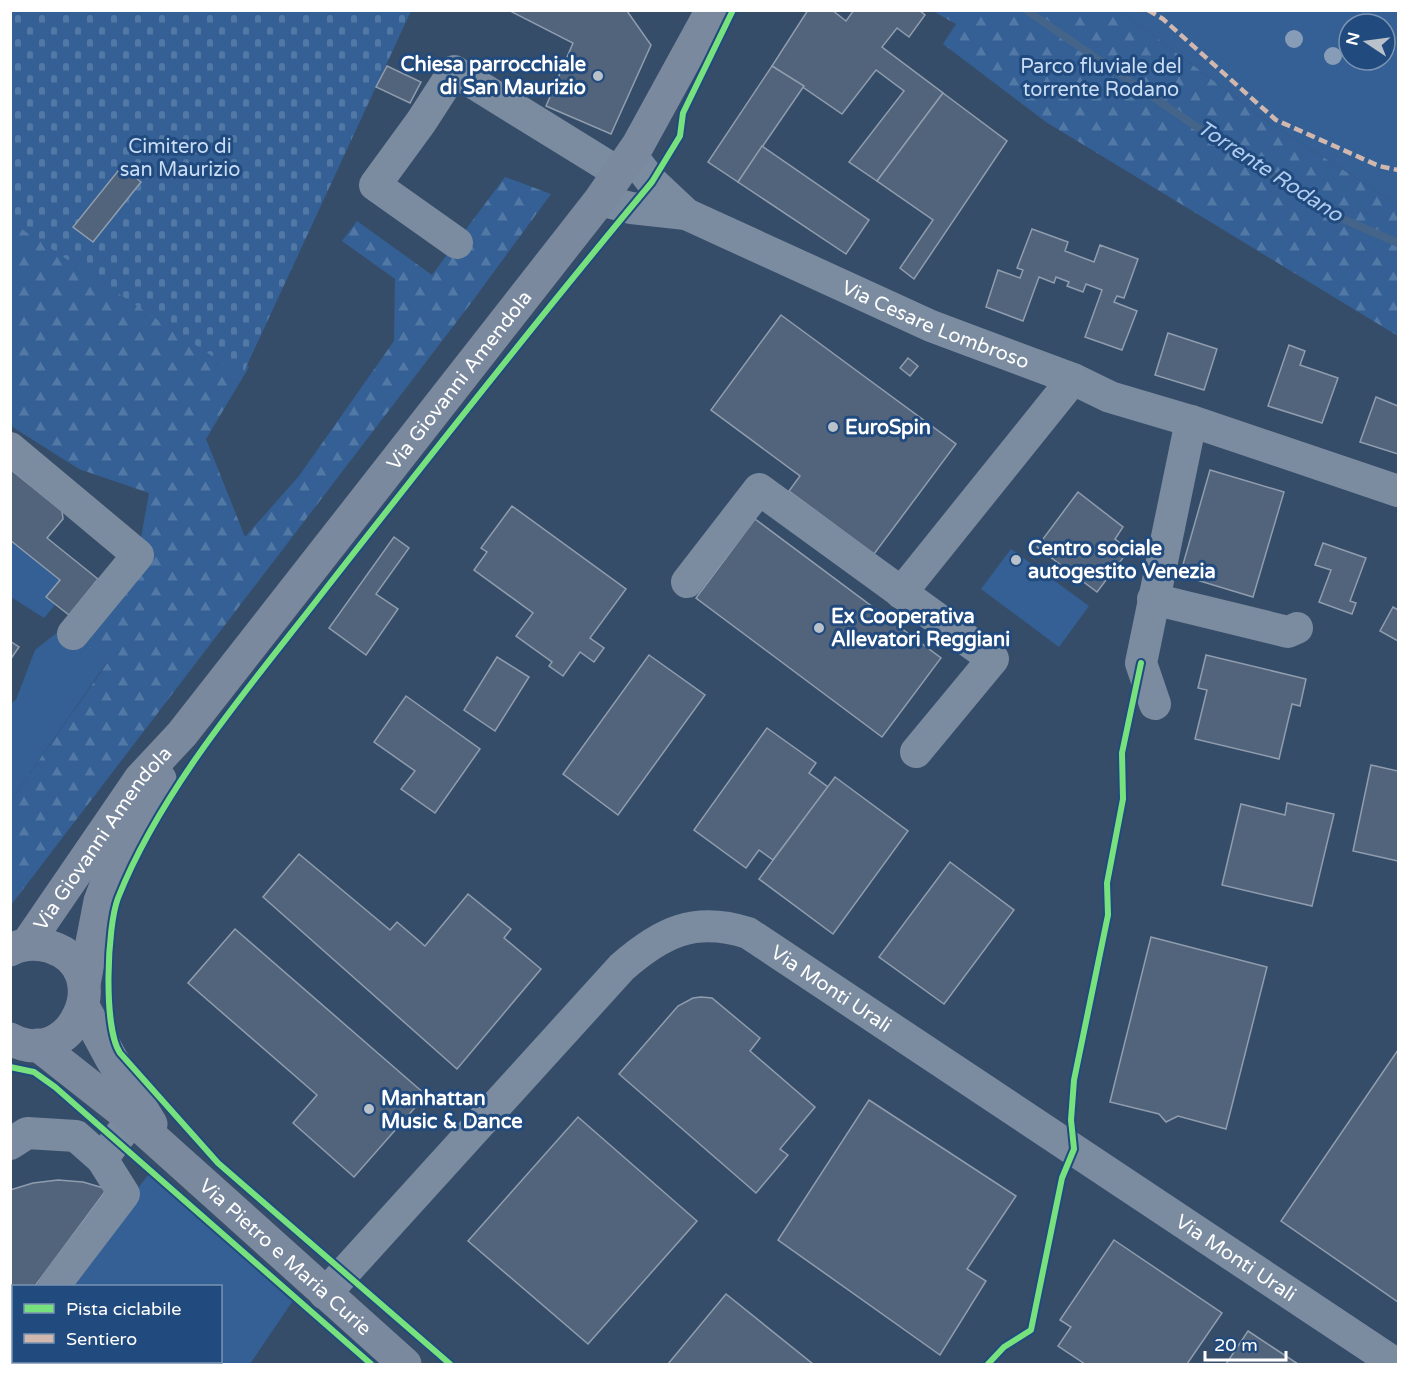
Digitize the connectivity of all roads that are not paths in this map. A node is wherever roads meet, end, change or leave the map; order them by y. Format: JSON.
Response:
{"nodes":[{"id":1,"x":712,"y":10,"type":"edge"},
{"id":2,"x":625,"y":164,"type":"junction"},
{"id":3,"x":600,"y":200,"type":"junction"},
{"id":4,"x":686,"y":214,"type":"junction"},
{"id":5,"x":457,"y":243,"type":"dead end"},
{"id":6,"x":1073,"y":379,"type":"junction"},
{"id":7,"x":1191,"y":421,"type":"junction"},
{"id":8,"x":10,"y":447,"type":"edge"},
{"id":9,"x":1398,"y":491,"type":"edge"},
{"id":10,"x":687,"y":582,"type":"dead end"},
{"id":11,"x":901,"y":593,"type":"junction"},
{"id":12,"x":1153,"y":599,"type":"junction"},
{"id":13,"x":1297,"y":628,"type":"dead end"},
{"id":14,"x":73,"y":634,"type":"dead end"},
{"id":15,"x":1155,"y":704,"type":"dead end"},
{"id":16,"x":182,"y":734,"type":"junction"},
{"id":17,"x":916,"y":752,"type":"dead end"},
{"id":18,"x":19,"y":947,"type":"edge"},
{"id":19,"x":83,"y":995,"type":"junction"},
{"id":20,"x":18,"y":1042,"type":"edge"},
{"id":21,"x":132,"y":1119,"type":"junction"},
{"id":22,"x":10,"y":1144,"type":"edge"},
{"id":23,"x":166,"y":1149,"type":"junction"},
{"id":24,"x":102,"y":1159,"type":"junction"},
{"id":25,"x":56,"y":1285,"type":"edge"},
{"id":26,"x":325,"y":1294,"type":"junction"},
{"id":27,"x":405,"y":1365,"type":"edge"},
{"id":28,"x":1396,"y":1365,"type":"edge"}],
"edges":[{"from":1,"to":2,"type":"main road","name":"Via Giovanni Amendola"},
{"from":2,"to":3,"type":"main road","name":"Via Giovanni Amendola"},
{"from":2,"to":4,"type":"street","name":"Via Cesare Lombroso"},
{"from":2,"to":5,"type":"street","name":"Via Cesare Lombroso"},
{"from":3,"to":4,"type":"street","name":"Via Cesare Lombroso"},
{"from":3,"to":16,"type":"main road","name":"Via Giovanni Amendola"},
{"from":4,"to":6,"type":"street","name":"Via Cesare Lombroso"},
{"from":6,"to":7,"type":"street","name":"Via Cesare Lombroso"},
{"from":6,"to":11,"type":"street"},
{"from":7,"to":9,"type":"street","name":"Via Cesare Lombroso"},
{"from":7,"to":12,"type":"street"},
{"from":8,"to":14,"type":"street"},
{"from":10,"to":11,"type":"street"},
{"from":11,"to":17,"type":"street"},
{"from":12,"to":13,"type":"street"},
{"from":12,"to":15,"type":"street"},
{"from":16,"to":18,"type":"main road","name":"Via Giovanni Amendola"},
{"from":16,"to":19,"type":"main road","name":"Via Giovanni Amendola"},
{"from":18,"to":19,"type":"main road","name":"Via Giovanni Amendola"},
{"from":19,"to":20,"type":"main road","name":"Via Giovanni Amendola"},
{"from":19,"to":23,"type":"main road","name":"Via Pietro e Maria Curie"},
{"from":20,"to":21,"type":"main road","name":"Via Pietro e Maria Curie"},
{"from":21,"to":23,"type":"main road","name":"Via Pietro e Maria Curie"},
{"from":21,"to":24,"type":"street"},
{"from":22,"to":24,"type":"street"},
{"from":23,"to":26,"type":"main road","name":"Via Pietro e Maria Curie"},
{"from":24,"to":25,"type":"street"},
{"from":26,"to":27,"type":"main road","name":"Via Pietro e Maria Curie"},
{"from":26,"to":28,"type":"street","name":"Via Monti Urali"}]}
